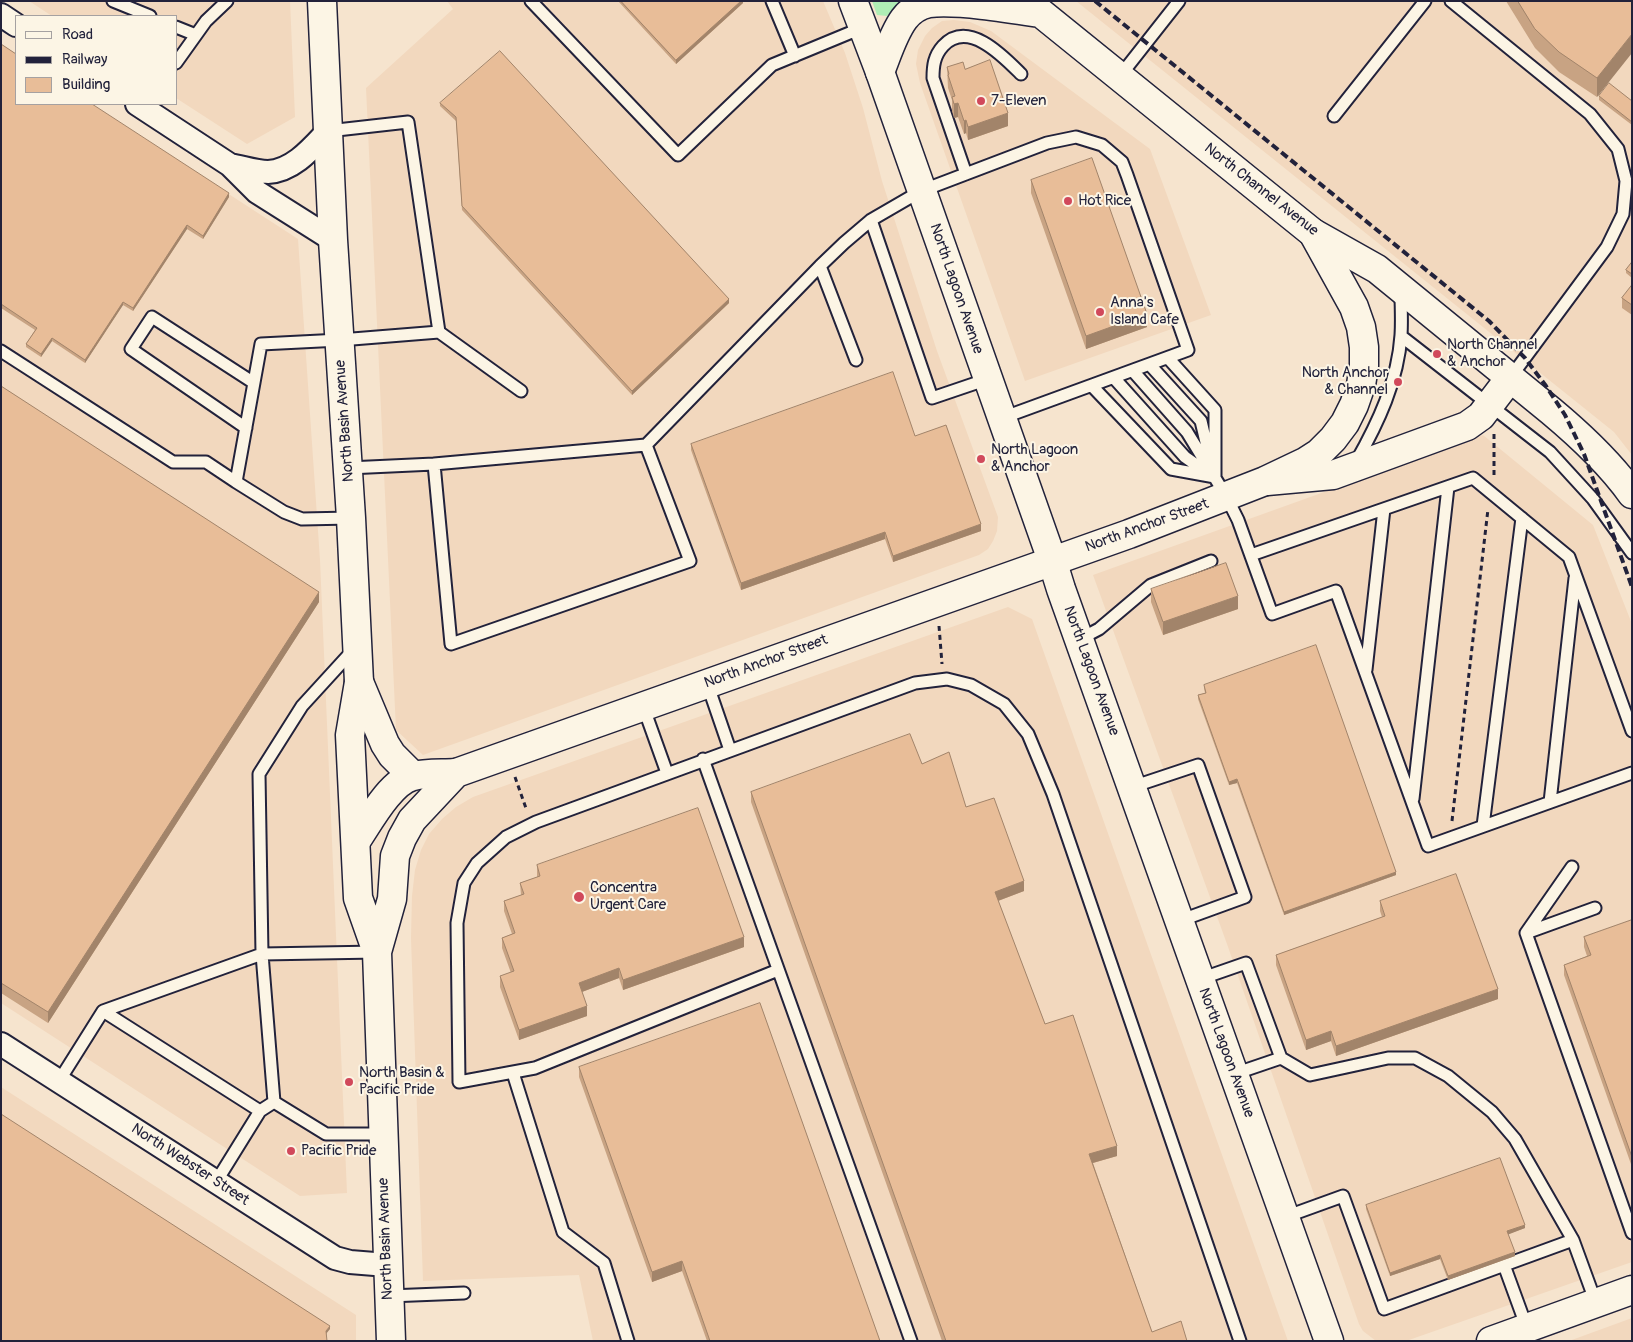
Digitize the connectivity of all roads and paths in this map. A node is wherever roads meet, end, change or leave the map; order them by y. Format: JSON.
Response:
{"nodes":[{"id":1,"x":113,"y":1,"type":"edge"},
{"id":2,"x":227,"y":1,"type":"edge"},
{"id":3,"x":322,"y":1,"type":"edge"},
{"id":4,"x":531,"y":1,"type":"edge"},
{"id":5,"x":772,"y":1,"type":"edge"},
{"id":6,"x":853,"y":1,"type":"edge"},
{"id":7,"x":1179,"y":1,"type":"edge"},
{"id":8,"x":1425,"y":1,"type":"edge"},
{"id":9,"x":1451,"y":1,"type":"edge"},
{"id":10,"x":1033,"y":7,"type":"edge"},
{"id":11,"x":1,"y":15,"type":"edge"},
{"id":12,"x":148,"y":15,"type":"edge"},
{"id":13,"x":15,"y":24,"type":"edge"},
{"id":14,"x":864,"y":27,"type":"junction"},
{"id":15,"x":178,"y":28,"type":"edge"},
{"id":16,"x":196,"y":35,"type":"junction"},
{"id":17,"x":795,"y":56,"type":"junction"},
{"id":18,"x":178,"y":60,"type":"edge"},
{"id":19,"x":880,"y":72,"type":"junction"},
{"id":20,"x":1021,"y":74,"type":"dead end"},
{"id":21,"x":1120,"y":76,"type":"junction"},
{"id":22,"x":143,"y":105,"type":"edge"},
{"id":23,"x":1334,"y":116,"type":"dead end"},
{"id":24,"x":328,"y":131,"type":"junction"},
{"id":25,"x":230,"y":165,"type":"junction"},
{"id":26,"x":966,"y":174,"type":"junction"},
{"id":27,"x":921,"y":191,"type":"junction"},
{"id":28,"x":871,"y":220,"type":"junction"},
{"id":29,"x":1313,"y":233,"type":"junction"},
{"id":30,"x":333,"y":240,"type":"junction"},
{"id":31,"x":820,"y":266,"type":"junction"},
{"id":32,"x":1401,"y":289,"type":"junction"},
{"id":33,"x":440,"y":332,"type":"junction"},
{"id":34,"x":1402,"y":336,"type":"junction"},
{"id":35,"x":340,"y":340,"type":"junction"},
{"id":36,"x":1,"y":351,"type":"edge"},
{"id":37,"x":1168,"y":358,"type":"junction"},
{"id":38,"x":856,"y":360,"type":"dead end"},
{"id":39,"x":1150,"y":365,"type":"junction"},
{"id":40,"x":1133,"y":371,"type":"junction"},
{"id":41,"x":1114,"y":378,"type":"junction"},
{"id":42,"x":1510,"y":378,"type":"junction"},
{"id":43,"x":988,"y":380,"type":"junction"},
{"id":44,"x":254,"y":383,"type":"junction"},
{"id":45,"x":1092,"y":386,"type":"junction"},
{"id":46,"x":521,"y":391,"type":"dead end"},
{"id":47,"x":1492,"y":417,"type":"junction"},
{"id":48,"x":1002,"y":418,"type":"junction"},
{"id":49,"x":246,"y":428,"type":"junction"},
{"id":50,"x":646,"y":445,"type":"junction"},
{"id":51,"x":434,"y":464,"type":"junction"},
{"id":52,"x":348,"y":468,"type":"junction"},
{"id":53,"x":1352,"y":468,"type":"junction"},
{"id":54,"x":1494,"y":479,"type":"dead end"},
{"id":55,"x":1265,"y":481,"type":"junction"},
{"id":56,"x":236,"y":482,"type":"junction"},
{"id":57,"x":1220,"y":487,"type":"junction"},
{"id":58,"x":1448,"y":487,"type":"junction"},
{"id":59,"x":1632,"y":494,"type":"edge"},
{"id":60,"x":1488,"y":504,"type":"dead end"},
{"id":61,"x":1384,"y":509,"type":"junction"},
{"id":62,"x":351,"y":518,"type":"junction"},
{"id":63,"x":1522,"y":518,"type":"junction"},
{"id":64,"x":1632,"y":553,"type":"edge"},
{"id":65,"x":1251,"y":555,"type":"junction"},
{"id":66,"x":1052,"y":560,"type":"junction"},
{"id":67,"x":1211,"y":561,"type":"dead end"},
{"id":68,"x":1576,"y":574,"type":"junction"},
{"id":69,"x":939,"y":626,"type":"dead end"},
{"id":70,"x":1080,"y":639,"type":"junction"},
{"id":71,"x":358,"y":645,"type":"junction"},
{"id":72,"x":1366,"y":675,"type":"junction"},
{"id":73,"x":943,"y":680,"type":"junction"},
{"id":74,"x":359,"y":682,"type":"junction"},
{"id":75,"x":706,"y":683,"type":"junction"},
{"id":76,"x":643,"y":706,"type":"junction"},
{"id":77,"x":1632,"y":731,"type":"edge"},
{"id":78,"x":730,"y":750,"type":"junction"},
{"id":79,"x":703,"y":759,"type":"junction"},
{"id":80,"x":456,"y":772,"type":"junction"},
{"id":81,"x":667,"y":773,"type":"junction"},
{"id":82,"x":1632,"y":773,"type":"edge"},
{"id":83,"x":413,"y":776,"type":"junction"},
{"id":84,"x":515,"y":776,"type":"dead end"},
{"id":85,"x":1132,"y":787,"type":"junction"},
{"id":86,"x":1550,"y":802,"type":"junction"},
{"id":87,"x":1412,"y":803,"type":"junction"},
{"id":88,"x":532,"y":824,"type":"junction"},
{"id":89,"x":1483,"y":826,"type":"junction"},
{"id":90,"x":1450,"y":838,"type":"junction"},
{"id":91,"x":356,"y":840,"type":"junction"},
{"id":92,"x":1572,"y":867,"type":"dead end"},
{"id":93,"x":1595,"y":908,"type":"dead end"},
{"id":94,"x":1179,"y":921,"type":"junction"},
{"id":95,"x":1526,"y":932,"type":"junction"},
{"id":96,"x":376,"y":952,"type":"junction"},
{"id":97,"x":262,"y":954,"type":"junction"},
{"id":98,"x":778,"y":970,"type":"junction"},
{"id":99,"x":1200,"y":979,"type":"junction"},
{"id":100,"x":103,"y":1011,"type":"junction"},
{"id":101,"x":1,"y":1044,"type":"edge"},
{"id":102,"x":1281,"y":1058,"type":"junction"},
{"id":103,"x":513,"y":1073,"type":"junction"},
{"id":104,"x":1234,"y":1074,"type":"junction"},
{"id":105,"x":59,"y":1081,"type":"junction"},
{"id":106,"x":274,"y":1102,"type":"junction"},
{"id":107,"x":260,"y":1111,"type":"junction"},
{"id":108,"x":383,"y":1134,"type":"junction"},
{"id":109,"x":216,"y":1182,"type":"junction"},
{"id":110,"x":1285,"y":1217,"type":"junction"},
{"id":111,"x":1632,"y":1233,"type":"edge"},
{"id":112,"x":1573,"y":1240,"type":"junction"},
{"id":113,"x":387,"y":1265,"type":"junction"},
{"id":114,"x":1504,"y":1266,"type":"junction"},
{"id":115,"x":1632,"y":1290,"type":"edge"},
{"id":116,"x":464,"y":1293,"type":"dead end"},
{"id":117,"x":388,"y":1296,"type":"junction"},
{"id":118,"x":1596,"y":1303,"type":"junction"},
{"id":119,"x":1526,"y":1328,"type":"junction"},
{"id":120,"x":391,"y":1341,"type":"edge"},
{"id":121,"x":628,"y":1341,"type":"edge"},
{"id":122,"x":912,"y":1341,"type":"edge"},
{"id":123,"x":1240,"y":1341,"type":"edge"},
{"id":124,"x":1329,"y":1341,"type":"edge"},
{"id":125,"x":1491,"y":1341,"type":"edge"}],
"edges":[{"from":1,"to":12,"type":"lane"},
{"from":2,"to":16,"type":"lane"},
{"from":3,"to":24,"type":"main road","name":"North Basin Avenue"},
{"from":4,"to":17,"type":"lane"},
{"from":5,"to":17,"type":"lane"},
{"from":6,"to":14,"type":"main road","name":"North Lagoon Avenue"},
{"from":7,"to":21,"type":"lane"},
{"from":8,"to":23,"type":"lane"},
{"from":9,"to":42,"type":"lane"},
{"from":10,"to":19,"type":"main road"},
{"from":10,"to":21,"type":"main road","name":"North Channel Avenue"},
{"from":11,"to":13,"type":"street"},
{"from":14,"to":17,"type":"lane"},
{"from":14,"to":19,"type":"main road","name":"North Lagoon Avenue"},
{"from":15,"to":16,"type":"lane"},
{"from":16,"to":18,"type":"lane"},
{"from":19,"to":27,"type":"main road","name":"North Lagoon Avenue"},
{"from":20,"to":26,"type":"lane"},
{"from":21,"to":29,"type":"main road","name":"North Channel Avenue"},
{"from":22,"to":25,"type":"street"},
{"from":24,"to":25,"type":"street"},
{"from":24,"to":30,"type":"main road","name":"North Basin Avenue"},
{"from":24,"to":33,"type":"lane"},
{"from":25,"to":30,"type":"street"},
{"from":26,"to":27,"type":"lane"},
{"from":26,"to":37,"type":"lane"},
{"from":27,"to":28,"type":"lane"},
{"from":27,"to":43,"type":"main road","name":"North Lagoon Avenue"},
{"from":28,"to":31,"type":"lane"},
{"from":28,"to":43,"type":"lane"},
{"from":29,"to":32,"type":"main road","name":"North Channel Avenue"},
{"from":29,"to":55,"type":"main road","name":"North Anchor Street"},
{"from":30,"to":35,"type":"main road","name":"North Basin Avenue"},
{"from":31,"to":38,"type":"lane"},
{"from":31,"to":50,"type":"lane"},
{"from":32,"to":34,"type":"lane"},
{"from":32,"to":42,"type":"main road","name":"North Channel Avenue"},
{"from":33,"to":35,"type":"lane"},
{"from":33,"to":46,"type":"lane"},
{"from":34,"to":47,"type":"lane"},
{"from":34,"to":53,"type":"lane"},
{"from":35,"to":44,"type":"lane"},
{"from":35,"to":52,"type":"main road","name":"North Basin Avenue"},
{"from":36,"to":56,"type":"lane"},
{"from":37,"to":39,"type":"lane"},
{"from":37,"to":57,"type":"lane"},
{"from":39,"to":40,"type":"lane"},
{"from":39,"to":57,"type":"lane"},
{"from":40,"to":41,"type":"lane"},
{"from":40,"to":57,"type":"lane"},
{"from":41,"to":45,"type":"lane"},
{"from":41,"to":57,"type":"lane"},
{"from":42,"to":47,"type":"main road","name":"North Anchor Street"},
{"from":42,"to":59,"type":"main road","name":"North Channel Avenue"},
{"from":43,"to":48,"type":"main road","name":"North Lagoon Avenue"},
{"from":44,"to":49,"type":"lane"},
{"from":44,"to":49,"type":"lane"},
{"from":45,"to":48,"type":"lane"},
{"from":45,"to":57,"type":"lane"},
{"from":47,"to":53,"type":"main road","name":"North Anchor Street"},
{"from":47,"to":54,"type":"path"},
{"from":47,"to":64,"type":"lane"},
{"from":48,"to":66,"type":"main road","name":"North Lagoon Avenue"},
{"from":49,"to":56,"type":"lane"},
{"from":50,"to":51,"type":"lane"},
{"from":50,"to":51,"type":"lane"},
{"from":51,"to":52,"type":"lane"},
{"from":52,"to":62,"type":"main road","name":"North Basin Avenue"},
{"from":53,"to":55,"type":"main road","name":"North Anchor Street"},
{"from":55,"to":57,"type":"main road","name":"North Anchor Street"},
{"from":56,"to":62,"type":"lane"},
{"from":57,"to":65,"type":"lane"},
{"from":57,"to":66,"type":"main road","name":"North Anchor Street"},
{"from":58,"to":61,"type":"lane"},
{"from":58,"to":63,"type":"lane"},
{"from":58,"to":87,"type":"lane"},
{"from":60,"to":90,"type":"path"},
{"from":61,"to":65,"type":"lane"},
{"from":61,"to":72,"type":"lane"},
{"from":62,"to":71,"type":"main road","name":"North Basin Avenue"},
{"from":63,"to":68,"type":"lane"},
{"from":63,"to":89,"type":"lane"},
{"from":65,"to":72,"type":"lane"},
{"from":66,"to":70,"type":"main road","name":"North Lagoon Avenue"},
{"from":66,"to":75,"type":"main road","name":"North Anchor Street"},
{"from":67,"to":70,"type":"lane"},
{"from":68,"to":77,"type":"lane"},
{"from":68,"to":86,"type":"lane"},
{"from":69,"to":73,"type":"path"},
{"from":70,"to":85,"type":"main road","name":"North Lagoon Avenue"},
{"from":71,"to":74,"type":"main road","name":"North Basin Avenue"},
{"from":71,"to":97,"type":"lane"},
{"from":72,"to":87,"type":"lane"},
{"from":73,"to":78,"type":"lane"},
{"from":73,"to":123,"type":"lane"},
{"from":74,"to":83,"type":"main road"},
{"from":74,"to":91,"type":"main road","name":"North Basin Avenue"},
{"from":75,"to":76,"type":"main road","name":"North Anchor Street"},
{"from":75,"to":78,"type":"lane"},
{"from":76,"to":80,"type":"main road","name":"North Anchor Street"},
{"from":76,"to":81,"type":"lane"},
{"from":78,"to":79,"type":"lane"},
{"from":79,"to":81,"type":"lane"},
{"from":79,"to":98,"type":"lane"},
{"from":80,"to":83,"type":"main road"},
{"from":80,"to":96,"type":"main road","name":"North Anchor Street"},
{"from":81,"to":88,"type":"lane"},
{"from":82,"to":86,"type":"lane"},
{"from":83,"to":91,"type":"main road"},
{"from":84,"to":88,"type":"path"},
{"from":85,"to":94,"type":"main road","name":"North Lagoon Avenue"},
{"from":85,"to":94,"type":"lane"},
{"from":86,"to":89,"type":"lane"},
{"from":87,"to":90,"type":"lane"},
{"from":88,"to":103,"type":"lane"},
{"from":89,"to":90,"type":"lane"},
{"from":91,"to":96,"type":"main road","name":"North Basin Avenue"},
{"from":92,"to":95,"type":"lane"},
{"from":93,"to":95,"type":"lane"},
{"from":94,"to":99,"type":"main road","name":"North Lagoon Avenue"},
{"from":95,"to":111,"type":"lane"},
{"from":96,"to":97,"type":"lane"},
{"from":96,"to":108,"type":"main road","name":"North Basin Avenue"},
{"from":97,"to":100,"type":"lane"},
{"from":97,"to":106,"type":"lane"},
{"from":98,"to":103,"type":"lane"},
{"from":98,"to":122,"type":"lane"},
{"from":99,"to":102,"type":"lane"},
{"from":99,"to":104,"type":"main road","name":"North Lagoon Avenue"},
{"from":100,"to":105,"type":"lane"},
{"from":100,"to":107,"type":"lane"},
{"from":101,"to":105,"type":"street","name":"North Webster Street"},
{"from":102,"to":104,"type":"lane"},
{"from":102,"to":112,"type":"lane"},
{"from":103,"to":121,"type":"lane"},
{"from":104,"to":110,"type":"main road","name":"North Lagoon Avenue"},
{"from":105,"to":109,"type":"street","name":"North Webster Street"},
{"from":106,"to":107,"type":"lane"},
{"from":106,"to":108,"type":"lane"},
{"from":107,"to":109,"type":"lane"},
{"from":108,"to":113,"type":"main road","name":"North Basin Avenue"},
{"from":109,"to":113,"type":"street","name":"North Webster Street"},
{"from":110,"to":114,"type":"lane"},
{"from":110,"to":124,"type":"main road","name":"North Lagoon Avenue"},
{"from":112,"to":114,"type":"lane"},
{"from":112,"to":118,"type":"lane"},
{"from":113,"to":117,"type":"main road","name":"North Basin Avenue"},
{"from":114,"to":119,"type":"lane"},
{"from":115,"to":118,"type":"main road"},
{"from":116,"to":117,"type":"lane"},
{"from":117,"to":120,"type":"main road","name":"North Basin Avenue"},
{"from":118,"to":119,"type":"main road"},
{"from":119,"to":125,"type":"main road"}]}
